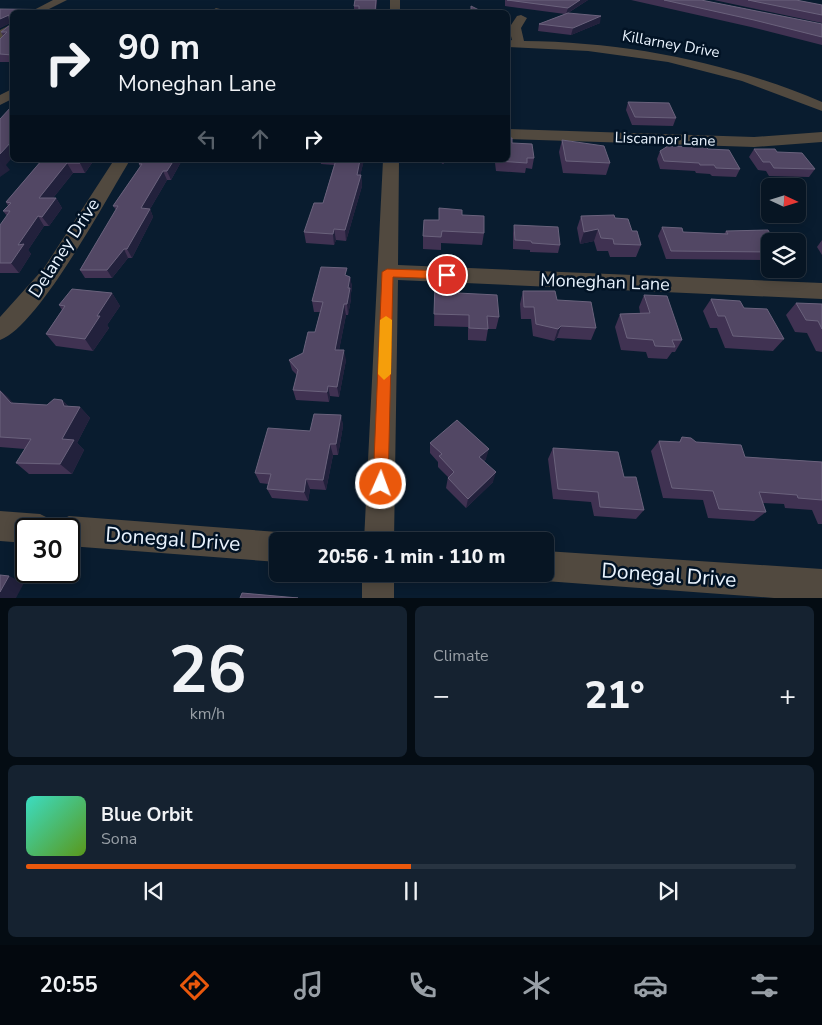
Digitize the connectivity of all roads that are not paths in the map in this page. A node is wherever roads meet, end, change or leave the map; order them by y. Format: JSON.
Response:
{"nodes":[{"id":1,"x":62,"y":0,"type":"edge"},
{"id":2,"x":40,"y":10,"type":"edge"},
{"id":3,"x":521,"y":18,"type":"dead end"},
{"id":4,"x":513,"y":44,"type":"edge"},
{"id":5,"x":822,"y":107,"type":"edge"},
{"id":6,"x":510,"y":134,"type":"edge"},
{"id":7,"x":822,"y":137,"type":"edge"},
{"id":8,"x":121,"y":162,"type":"edge"},
{"id":9,"x":391,"y":162,"type":"edge"},
{"id":10,"x":387,"y":272,"type":"junction"},
{"id":11,"x":822,"y":291,"type":"edge"},
{"id":12,"x":0,"y":331,"type":"edge"},
{"id":13,"x":0,"y":526,"type":"edge"},
{"id":14,"x":15,"y":527,"type":"edge"},
{"id":15,"x":80,"y":532,"type":"edge"},
{"id":16,"x":379,"y":532,"type":"edge"},
{"id":17,"x":269,"y":546,"type":"edge"},
{"id":18,"x":554,"y":567,"type":"edge"},
{"id":19,"x":378,"y":582,"type":"edge"},
{"id":20,"x":822,"y":585,"type":"edge"},
{"id":21,"x":378,"y":598,"type":"edge"}],
"edges":[{"from":1,"to":2,"type":"street"},
{"from":3,"to":4,"type":"street"},
{"from":4,"to":5,"type":"street","name":"Killarney Drive"},
{"from":6,"to":7,"type":"street","name":"Liscannor Lane"},
{"from":8,"to":12,"type":"street","name":"Delaney Drive"},
{"from":9,"to":10,"type":"street"},
{"from":10,"to":11,"type":"street","name":"Moneghan Lane"},
{"from":10,"to":16,"type":"street"},
{"from":13,"to":14,"type":"street"},
{"from":15,"to":17,"type":"street","name":"Donegal Drive"},
{"from":18,"to":20,"type":"street","name":"Donegal Drive"},
{"from":19,"to":21,"type":"street"}]}
